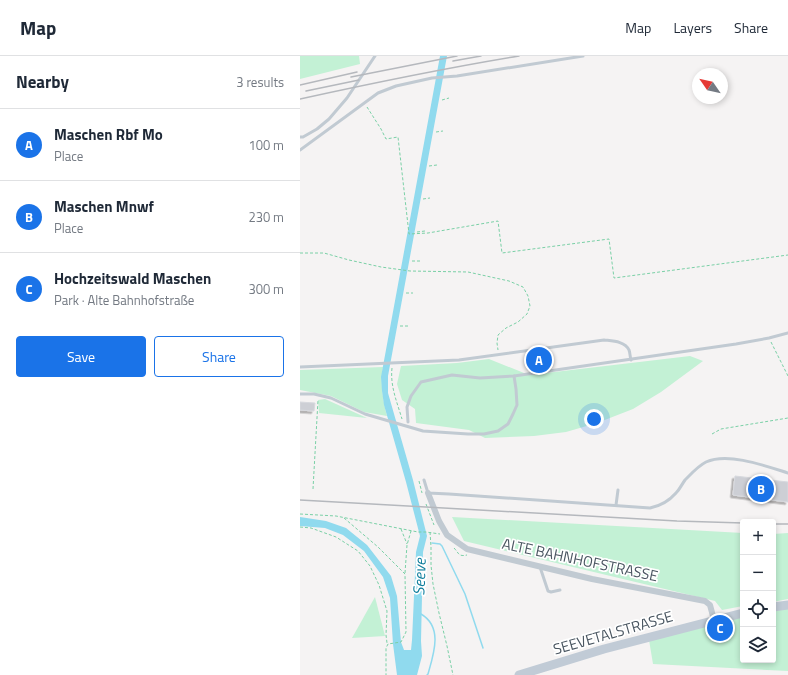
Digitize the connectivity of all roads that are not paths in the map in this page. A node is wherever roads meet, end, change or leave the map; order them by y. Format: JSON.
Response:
{"nodes":[{"id":1,"x":375,"y":56,"type":"edge"},
{"id":2,"x":583,"y":56,"type":"edge"},
{"id":3,"x":300,"y":137,"type":"edge"},
{"id":4,"x":300,"y":150,"type":"edge"},
{"id":5,"x":788,"y":333,"type":"edge"},
{"id":6,"x":631,"y":360,"type":"junction"},
{"id":7,"x":300,"y":367,"type":"edge"},
{"id":8,"x":514,"y":376,"type":"junction"},
{"id":9,"x":300,"y":394,"type":"edge"},
{"id":10,"x":408,"y":422,"type":"dead end"},
{"id":11,"x":788,"y":473,"type":"edge"},
{"id":12,"x":424,"y":480,"type":"dead end"},
{"id":13,"x":618,"y":490,"type":"dead end"},
{"id":14,"x":428,"y":494,"type":"junction"},
{"id":15,"x":616,"y":505,"type":"junction"},
{"id":16,"x":540,"y":566,"type":"junction"},
{"id":17,"x":560,"y":590,"type":"dead end"},
{"id":18,"x":788,"y":604,"type":"edge"},
{"id":19,"x":776,"y":606,"type":"edge"},
{"id":20,"x":740,"y":614,"type":"edge"},
{"id":21,"x":714,"y":620,"type":"junction"},
{"id":22,"x":519,"y":675,"type":"edge"}],
"edges":[{"from":1,"to":3,"type":"lane"},
{"from":2,"to":4,"type":"lane"},
{"from":5,"to":6,"type":"lane"},
{"from":6,"to":7,"type":"lane"},
{"from":6,"to":8,"type":"lane"},
{"from":8,"to":9,"type":"lane"},
{"from":8,"to":10,"type":"lane"},
{"from":11,"to":15,"type":"lane"},
{"from":12,"to":14,"type":"lane"},
{"from":13,"to":15,"type":"lane"},
{"from":14,"to":15,"type":"lane"},
{"from":14,"to":16,"type":"street","name":"ALTE BAHNHOFSTRASSE"},
{"from":16,"to":17,"type":"lane"},
{"from":16,"to":21,"type":"street","name":"ALTE BAHNHOFSTRASSE"},
{"from":18,"to":19,"type":"main road"},
{"from":20,"to":21,"type":"main road"},
{"from":21,"to":22,"type":"main road","name":"SEEVETALSTRASSE"}]}
